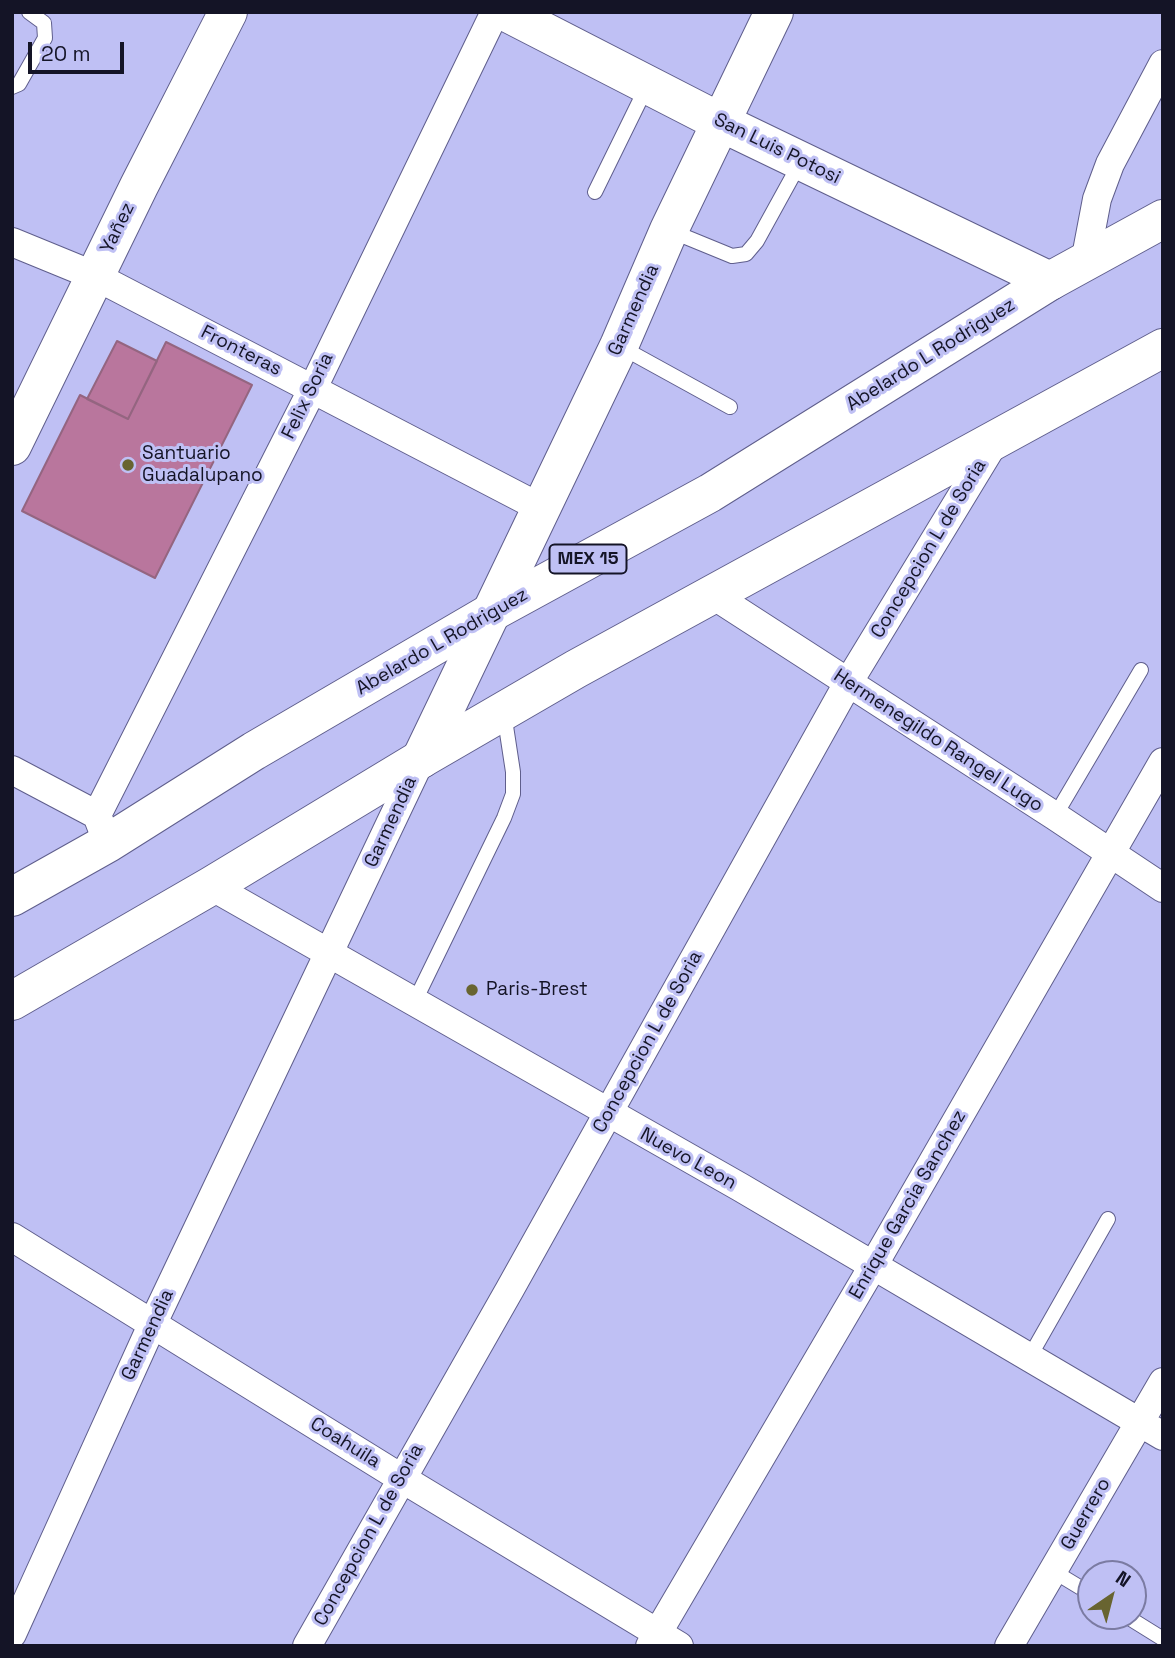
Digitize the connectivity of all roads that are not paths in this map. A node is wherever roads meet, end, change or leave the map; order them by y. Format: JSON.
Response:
{"nodes":[{"id":1,"x":29,"y":12,"type":"edge"},
{"id":2,"x":228,"y":12,"type":"edge"},
{"id":3,"x":495,"y":12,"type":"edge"},
{"id":4,"x":506,"y":12,"type":"edge"},
{"id":5,"x":774,"y":12,"type":"edge"},
{"id":6,"x":1163,"y":64,"type":"edge"},
{"id":7,"x":648,"y":85,"type":"junction"},
{"id":8,"x":12,"y":87,"type":"edge"},
{"id":9,"x":720,"y":122,"type":"junction"},
{"id":10,"x":801,"y":161,"type":"junction"},
{"id":11,"x":595,"y":192,"type":"dead end"},
{"id":12,"x":1163,"y":219,"type":"edge"},
{"id":13,"x":669,"y":230,"type":"junction"},
{"id":14,"x":12,"y":242,"type":"edge"},
{"id":15,"x":1085,"y":262,"type":"junction"},
{"id":16,"x":95,"y":276,"type":"junction"},
{"id":17,"x":1050,"y":281,"type":"junction"},
{"id":18,"x":619,"y":346,"type":"junction"},
{"id":19,"x":1163,"y":348,"type":"edge"},
{"id":20,"x":313,"y":388,"type":"junction"},
{"id":21,"x":730,"y":407,"type":"dead end"},
{"id":22,"x":995,"y":441,"type":"junction"},
{"id":23,"x":12,"y":446,"type":"edge"},
{"id":24,"x":541,"y":508,"type":"junction"},
{"id":25,"x":713,"y":595,"type":"junction"},
{"id":26,"x":492,"y":612,"type":"junction"},
{"id":27,"x":1141,"y":670,"type":"dead end"},
{"id":28,"x":848,"y":683,"type":"junction"},
{"id":29,"x":504,"y":711,"type":"junction"},
{"id":30,"x":421,"y":759,"type":"junction"},
{"id":31,"x":1163,"y":762,"type":"edge"},
{"id":32,"x":12,"y":770,"type":"edge"},
{"id":33,"x":1055,"y":816,"type":"junction"},
{"id":34,"x":102,"y":829,"type":"junction"},
{"id":35,"x":1110,"y":851,"type":"junction"},
{"id":36,"x":211,"y":886,"type":"junction"},
{"id":37,"x":1163,"y":888,"type":"edge"},
{"id":38,"x":12,"y":897,"type":"edge"},
{"id":39,"x":328,"y":954,"type":"junction"},
{"id":40,"x":12,"y":1001,"type":"edge"},
{"id":41,"x":414,"y":1003,"type":"junction"},
{"id":42,"x":608,"y":1114,"type":"junction"},
{"id":43,"x":1108,"y":1219,"type":"dead end"},
{"id":44,"x":12,"y":1237,"type":"edge"},
{"id":45,"x":873,"y":1266,"type":"junction"},
{"id":46,"x":152,"y":1325,"type":"junction"},
{"id":47,"x":1029,"y":1358,"type":"junction"},
{"id":48,"x":1163,"y":1381,"type":"edge"},
{"id":49,"x":1151,"y":1430,"type":"edge"},
{"id":50,"x":401,"y":1478,"type":"junction"},
{"id":51,"x":1053,"y":1571,"type":"junction"},
{"id":52,"x":1077,"y":1586,"type":"edge"},
{"id":53,"x":1147,"y":1629,"type":"edge"},
{"id":54,"x":12,"y":1634,"type":"edge"},
{"id":55,"x":1163,"y":1639,"type":"edge"},
{"id":56,"x":662,"y":1641,"type":"edge"},
{"id":57,"x":307,"y":1646,"type":"edge"},
{"id":58,"x":1009,"y":1646,"type":"edge"}],
"edges":[{"from":1,"to":8,"type":"lane"},
{"from":2,"to":16,"type":"main road","name":"Yañez"},
{"from":3,"to":20,"type":"street","name":"Felix Soria"},
{"from":4,"to":7,"type":"main road","name":"San Luis Potosi"},
{"from":5,"to":9,"type":"main road","name":"Garmendia"},
{"from":6,"to":15,"type":"street"},
{"from":7,"to":9,"type":"main road","name":"San Luis Potosi"},
{"from":7,"to":11,"type":"lane"},
{"from":9,"to":10,"type":"main road","name":"San Luis Potosi"},
{"from":9,"to":13,"type":"main road","name":"Garmendia"},
{"from":10,"to":13,"type":"lane"},
{"from":10,"to":17,"type":"main road","name":"San Luis Potosi"},
{"from":12,"to":15,"type":"main road","name":"Abelardo L Rodriguez","number":"MEX 15"},
{"from":13,"to":18,"type":"main road","name":"Garmendia"},
{"from":14,"to":16,"type":"street","name":"Fronteras"},
{"from":15,"to":17,"type":"main road","name":"Abelardo L Rodriguez","number":"MEX 15"},
{"from":16,"to":20,"type":"street","name":"Fronteras"},
{"from":16,"to":23,"type":"main road","name":"Yañez"},
{"from":17,"to":26,"type":"main road","name":"Abelardo L Rodriguez","number":"MEX 15"},
{"from":18,"to":21,"type":"lane"},
{"from":18,"to":24,"type":"main road","name":"Garmendia"},
{"from":19,"to":22,"type":"main road"},
{"from":20,"to":24,"type":"street","name":"Fronteras"},
{"from":20,"to":34,"type":"street","name":"Felix Soria"},
{"from":22,"to":25,"type":"main road"},
{"from":22,"to":28,"type":"street","name":"Concepcion L de Soria"},
{"from":24,"to":26,"type":"main road","name":"Garmendia"},
{"from":25,"to":28,"type":"street","name":"Hermenegildo Rangel Lugo"},
{"from":25,"to":29,"type":"main road"},
{"from":26,"to":30,"type":"main road","name":"Garmendia"},
{"from":26,"to":34,"type":"main road","name":"Abelardo L Rodriguez","number":"MEX 15"},
{"from":27,"to":33,"type":"lane"},
{"from":28,"to":33,"type":"street","name":"Hermenegildo Rangel Lugo"},
{"from":28,"to":42,"type":"street","name":"Concepcion L de Soria"},
{"from":29,"to":30,"type":"main road"},
{"from":29,"to":41,"type":"lane"},
{"from":30,"to":36,"type":"main road"},
{"from":30,"to":39,"type":"street","name":"Garmendia"},
{"from":31,"to":35,"type":"street","name":"Enrique Garcia Sanchez"},
{"from":32,"to":34,"type":"street"},
{"from":33,"to":35,"type":"street","name":"Hermenegildo Rangel Lugo"},
{"from":34,"to":38,"type":"main road","name":"Abelardo L Rodriguez","number":"MEX 15"},
{"from":35,"to":37,"type":"street","name":"Hermenegildo Rangel Lugo"},
{"from":35,"to":45,"type":"street","name":"Enrique Garcia Sanchez"},
{"from":36,"to":39,"type":"street","name":"Nuevo Leon"},
{"from":36,"to":40,"type":"main road"},
{"from":39,"to":41,"type":"street","name":"Nuevo Leon"},
{"from":39,"to":46,"type":"street","name":"Garmendia"},
{"from":41,"to":42,"type":"street","name":"Nuevo Leon"},
{"from":42,"to":45,"type":"street","name":"Nuevo Leon"},
{"from":42,"to":50,"type":"street","name":"Concepcion L de Soria"},
{"from":43,"to":47,"type":"lane"},
{"from":44,"to":46,"type":"street","name":"Coahuila"},
{"from":45,"to":47,"type":"street","name":"Nuevo Leon"},
{"from":45,"to":56,"type":"street","name":"Enrique Garcia Sanchez"},
{"from":46,"to":50,"type":"street","name":"Coahuila"},
{"from":46,"to":54,"type":"street","name":"Garmendia"},
{"from":47,"to":49,"type":"street","name":"Nuevo Leon"},
{"from":48,"to":49,"type":"street","name":"Guerrero"},
{"from":49,"to":51,"type":"street","name":"Guerrero"},
{"from":50,"to":56,"type":"street","name":"Coahuila"},
{"from":50,"to":57,"type":"street","name":"Concepcion L de Soria"},
{"from":51,"to":52,"type":"lane"},
{"from":51,"to":58,"type":"street","name":"Guerrero"},
{"from":53,"to":55,"type":"lane"}]}
